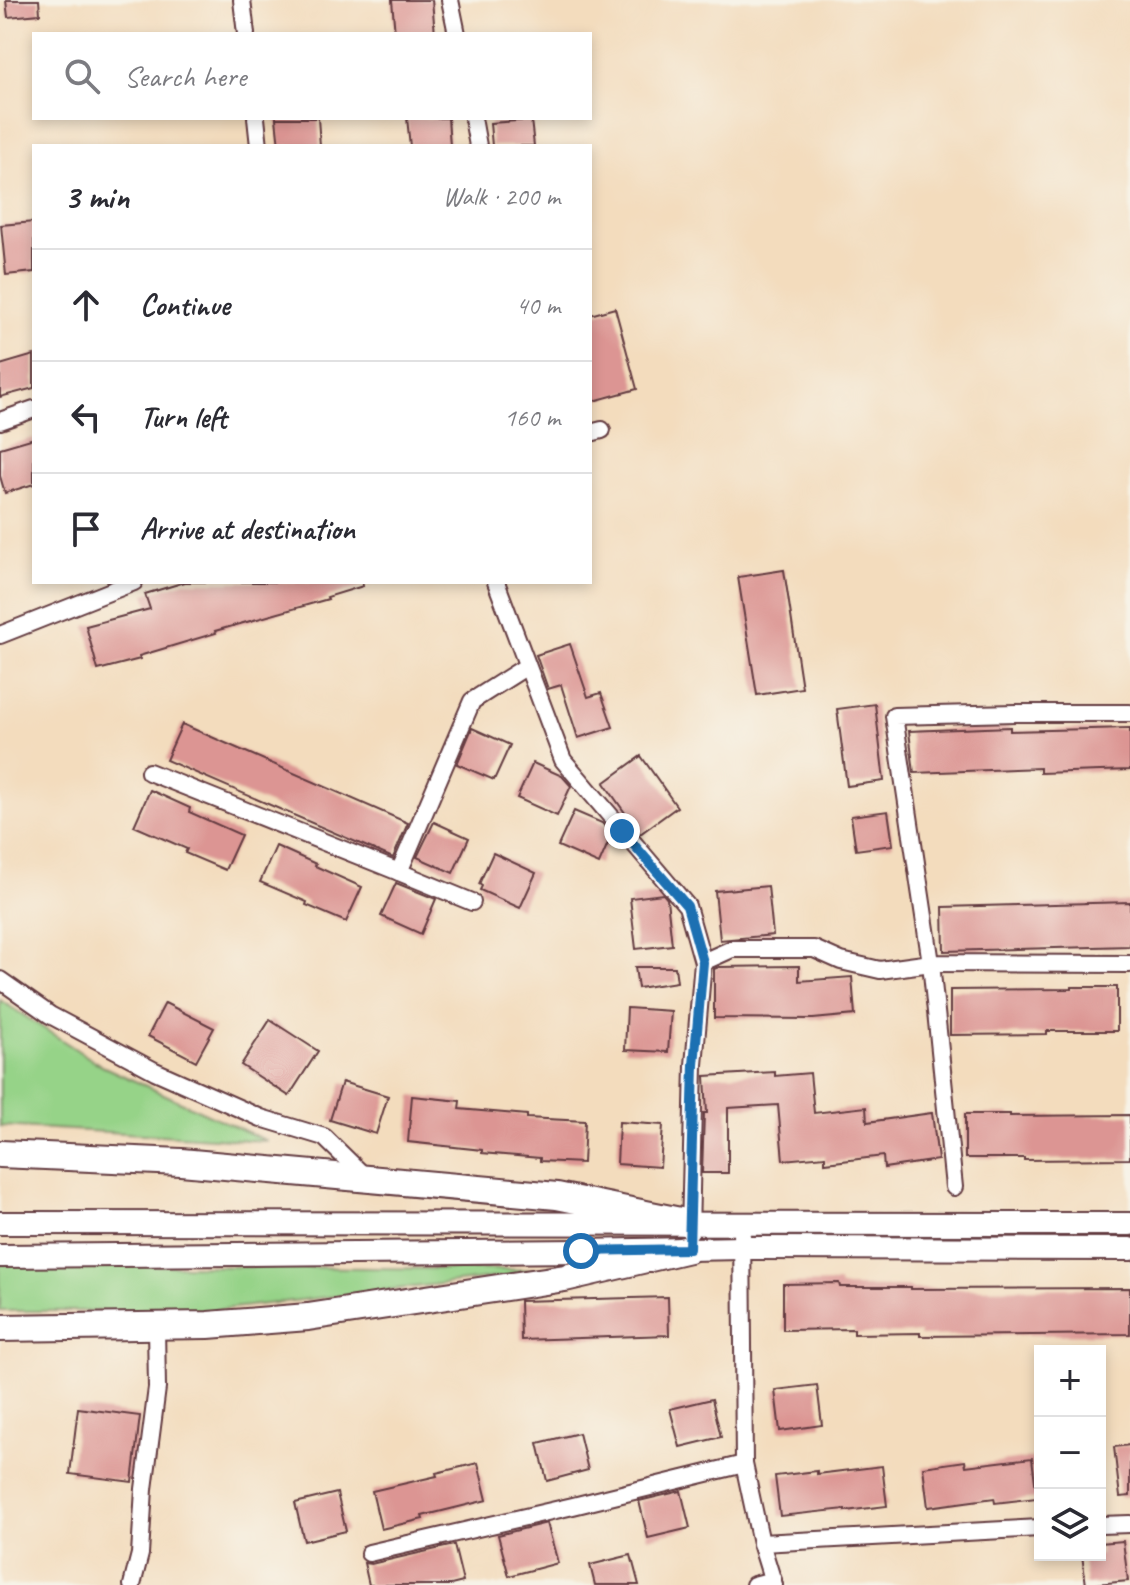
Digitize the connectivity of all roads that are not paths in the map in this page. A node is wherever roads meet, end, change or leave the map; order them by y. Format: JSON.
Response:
{"nodes":[{"id":1,"x":242,"y":0,"type":"edge"},
{"id":2,"x":450,"y":0,"type":"edge"},
{"id":3,"x":246,"y":32,"type":"edge"},
{"id":4,"x":457,"y":32,"type":"edge"},
{"id":5,"x":256,"y":120,"type":"edge"},
{"id":6,"x":473,"y":120,"type":"edge"},
{"id":7,"x":259,"y":144,"type":"edge"},
{"id":8,"x":478,"y":144,"type":"edge"},
{"id":9,"x":32,"y":410,"type":"edge"},
{"id":10,"x":0,"y":421,"type":"edge"},
{"id":11,"x":127,"y":584,"type":"edge"},
{"id":12,"x":497,"y":584,"type":"edge"},
{"id":13,"x":0,"y":635,"type":"edge"},
{"id":14,"x":527,"y":666,"type":"junction"},
{"id":15,"x":1130,"y":713,"type":"edge"},
{"id":16,"x":149,"y":772,"type":"dead end"},
{"id":17,"x":399,"y":872,"type":"junction"},
{"id":18,"x":472,"y":902,"type":"dead end"},
{"id":19,"x":703,"y":962,"type":"junction"},
{"id":20,"x":931,"y":963,"type":"junction"},
{"id":21,"x":1130,"y":964,"type":"edge"},
{"id":22,"x":0,"y":980,"type":"edge"},
{"id":23,"x":0,"y":1154,"type":"edge"},
{"id":24,"x":368,"y":1180,"type":"junction"},
{"id":25,"x":954,"y":1187,"type":"dead end"},
{"id":26,"x":0,"y":1223,"type":"edge"},
{"id":27,"x":690,"y":1223,"type":"junction"},
{"id":28,"x":742,"y":1223,"type":"junction"},
{"id":29,"x":1130,"y":1224,"type":"edge"},
{"id":30,"x":743,"y":1248,"type":"junction"},
{"id":31,"x":689,"y":1249,"type":"junction"},
{"id":32,"x":1130,"y":1249,"type":"edge"},
{"id":33,"x":0,"y":1256,"type":"edge"},
{"id":34,"x":156,"y":1326,"type":"junction"},
{"id":35,"x":0,"y":1328,"type":"edge"},
{"id":36,"x":744,"y":1464,"type":"junction"},
{"id":37,"x":1130,"y":1524,"type":"edge"},
{"id":38,"x":1106,"y":1525,"type":"edge"},
{"id":39,"x":1034,"y":1528,"type":"edge"},
{"id":40,"x":761,"y":1543,"type":"junction"},
{"id":41,"x":369,"y":1553,"type":"dead end"},
{"id":42,"x":773,"y":1582,"type":"edge"},
{"id":43,"x":132,"y":1585,"type":"edge"},
{"id":44,"x":754,"y":1585,"type":"edge"}],
"edges":[{"from":1,"to":3,"type":"street"},
{"from":2,"to":4,"type":"street"},
{"from":5,"to":7,"type":"street"},
{"from":6,"to":8,"type":"street"},
{"from":9,"to":10,"type":"street"},
{"from":11,"to":13,"type":"street"},
{"from":12,"to":14,"type":"street"},
{"from":14,"to":17,"type":"street"},
{"from":14,"to":19,"type":"street"},
{"from":15,"to":20,"type":"street"},
{"from":16,"to":17,"type":"street"},
{"from":17,"to":18,"type":"street"},
{"from":19,"to":20,"type":"street"},
{"from":19,"to":27,"type":"street"},
{"from":20,"to":21,"type":"street"},
{"from":20,"to":25,"type":"street"},
{"from":22,"to":24,"type":"street"},
{"from":23,"to":24,"type":"highway"},
{"from":24,"to":27,"type":"highway"},
{"from":26,"to":27,"type":"main road"},
{"from":27,"to":28,"type":"main road"},
{"from":27,"to":31,"type":"street"},
{"from":28,"to":29,"type":"main road"},
{"from":28,"to":30,"type":"street"},
{"from":30,"to":31,"type":"main road"},
{"from":30,"to":32,"type":"main road"},
{"from":30,"to":36,"type":"street"},
{"from":31,"to":33,"type":"main road"},
{"from":31,"to":34,"type":"highway"},
{"from":34,"to":35,"type":"highway"},
{"from":34,"to":43,"type":"street"},
{"from":36,"to":40,"type":"street"},
{"from":36,"to":41,"type":"street"},
{"from":37,"to":38,"type":"street"},
{"from":39,"to":40,"type":"street"},
{"from":40,"to":42,"type":"street"},
{"from":42,"to":44,"type":"street"}]}
